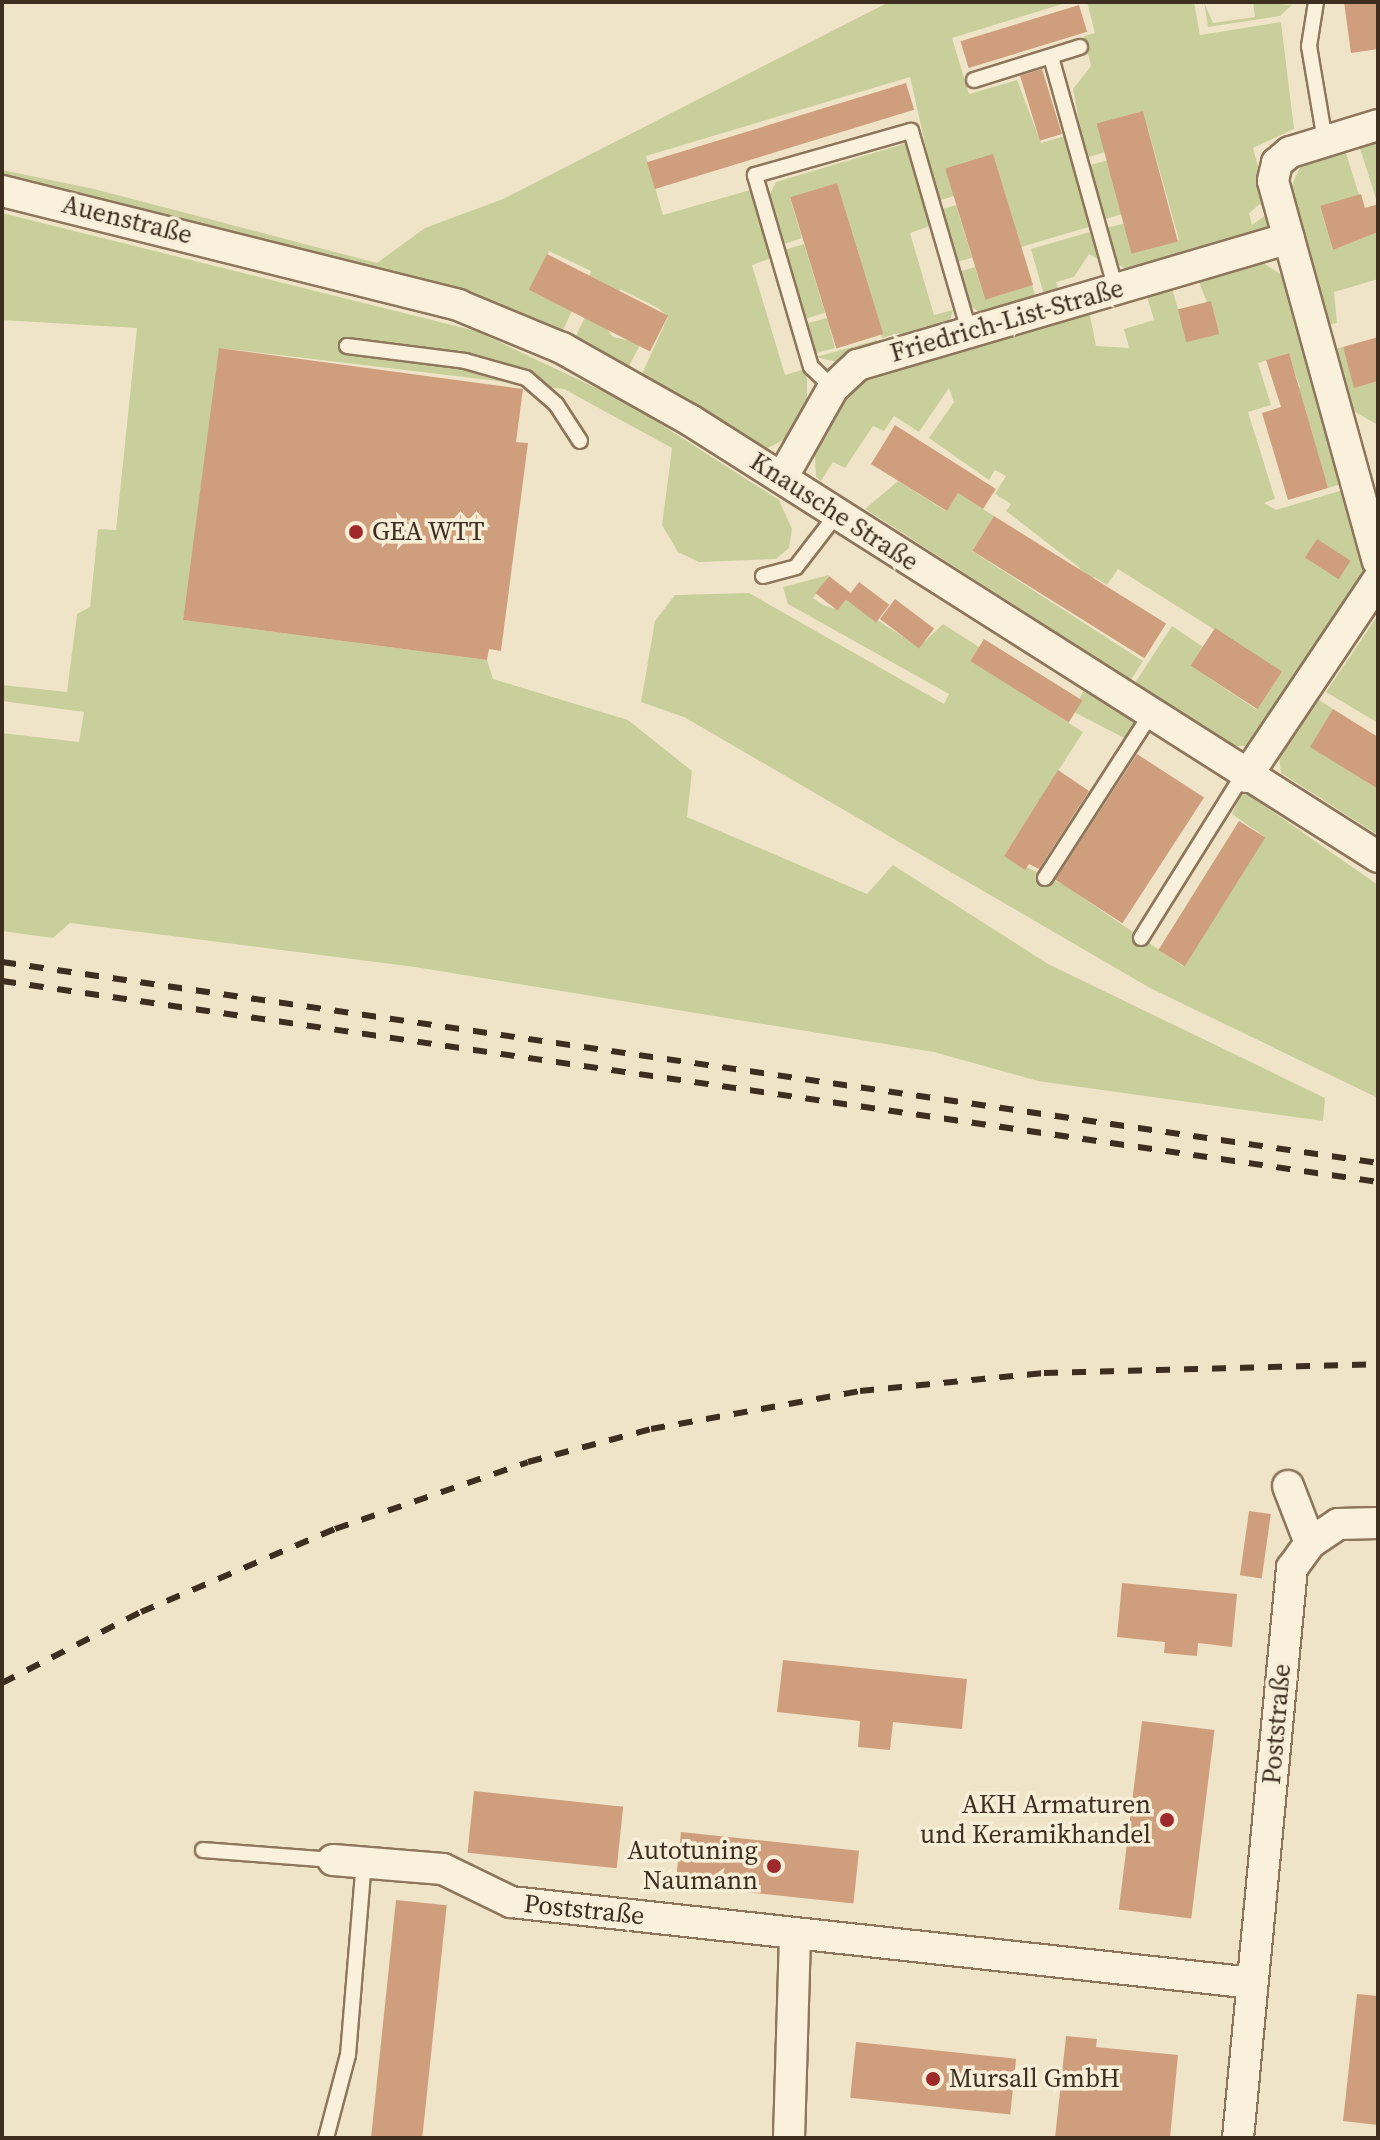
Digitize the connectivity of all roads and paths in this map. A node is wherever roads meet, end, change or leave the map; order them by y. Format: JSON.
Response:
{"nodes":[{"id":1,"x":1316,"y":2,"type":"edge"},
{"id":2,"x":1080,"y":47,"type":"dead end"},
{"id":3,"x":1051,"y":57,"type":"junction"},
{"id":4,"x":974,"y":80,"type":"dead end"},
{"id":5,"x":1378,"y":125,"type":"edge"},
{"id":6,"x":1325,"y":141,"type":"junction"},
{"id":7,"x":2,"y":191,"type":"edge"},
{"id":8,"x":1289,"y":238,"type":"junction"},
{"id":9,"x":251,"y":252,"type":"joint"},
{"id":10,"x":1116,"y":290,"type":"junction"},
{"id":11,"x":969,"y":331,"type":"junction"},
{"id":12,"x":347,"y":346,"type":"dead end"},
{"id":13,"x":833,"y":388,"type":"junction"},
{"id":14,"x":580,"y":441,"type":"dead end"},
{"id":15,"x":782,"y":478,"type":"junction"},
{"id":16,"x":837,"y":514,"type":"junction"},
{"id":17,"x":1378,"y":561,"type":"edge"},
{"id":18,"x":763,"y":576,"type":"dead end"},
{"id":19,"x":1378,"y":580,"type":"edge"},
{"id":20,"x":1150,"y":715,"type":"junction"},
{"id":21,"x":1245,"y":776,"type":"junction"},
{"id":22,"x":1378,"y":857,"type":"edge"},
{"id":23,"x":1045,"y":878,"type":"dead end"},
{"id":24,"x":1141,"y":938,"type":"dead end"},
{"id":25,"x":1288,"y":1486,"type":"dead end"},
{"id":26,"x":1378,"y":1523,"type":"edge"},
{"id":27,"x":1310,"y":1543,"type":"junction"},
{"id":28,"x":203,"y":1850,"type":"dead end"},
{"id":29,"x":333,"y":1860,"type":"joint"},
{"id":30,"x":364,"y":1861,"type":"junction"},
{"id":31,"x":795,"y":1933,"type":"junction"},
{"id":32,"x":1253,"y":1983,"type":"junction"},
{"id":33,"x":326,"y":2138,"type":"edge"},
{"id":34,"x":789,"y":2138,"type":"edge"},
{"id":35,"x":1238,"y":2138,"type":"edge"}],
"edges":[{"from":1,"to":6,"type":"lane"},
{"from":2,"to":3,"type":"lane"},
{"from":3,"to":4,"type":"lane"},
{"from":3,"to":10,"type":"lane"},
{"from":5,"to":6,"type":"street"},
{"from":6,"to":8,"type":"street"},
{"from":7,"to":9,"type":"street","name":"Auenstraße"},
{"from":8,"to":10,"type":"street","name":"Friedrich-List-Straße"},
{"from":8,"to":17,"type":"street"},
{"from":9,"to":15,"type":"street","name":"Knausche Straße"},
{"from":10,"to":11,"type":"street","name":"Friedrich-List-Straße"},
{"from":11,"to":13,"type":"street","name":"Friedrich-List-Straße"},
{"from":11,"to":13,"type":"lane"},
{"from":12,"to":14,"type":"lane"},
{"from":13,"to":15,"type":"street","name":"Friedrich-List-Straße"},
{"from":15,"to":16,"type":"street","name":"Knausche Straße"},
{"from":16,"to":18,"type":"lane"},
{"from":16,"to":20,"type":"street","name":"Knausche Straße"},
{"from":19,"to":21,"type":"street"},
{"from":20,"to":21,"type":"street","name":"Knausche Straße"},
{"from":20,"to":23,"type":"lane"},
{"from":21,"to":22,"type":"street","name":"Knausche Straße"},
{"from":21,"to":24,"type":"lane"},
{"from":25,"to":27,"type":"street"},
{"from":26,"to":27,"type":"street"},
{"from":27,"to":32,"type":"street","name":"Poststraße"},
{"from":28,"to":29,"type":"lane"},
{"from":29,"to":30,"type":"street","name":"Poststraße"},
{"from":30,"to":31,"type":"street","name":"Poststraße"},
{"from":30,"to":33,"type":"lane"},
{"from":31,"to":32,"type":"street","name":"Poststraße"},
{"from":31,"to":34,"type":"street"},
{"from":32,"to":35,"type":"street","name":"Poststraße"}]}
